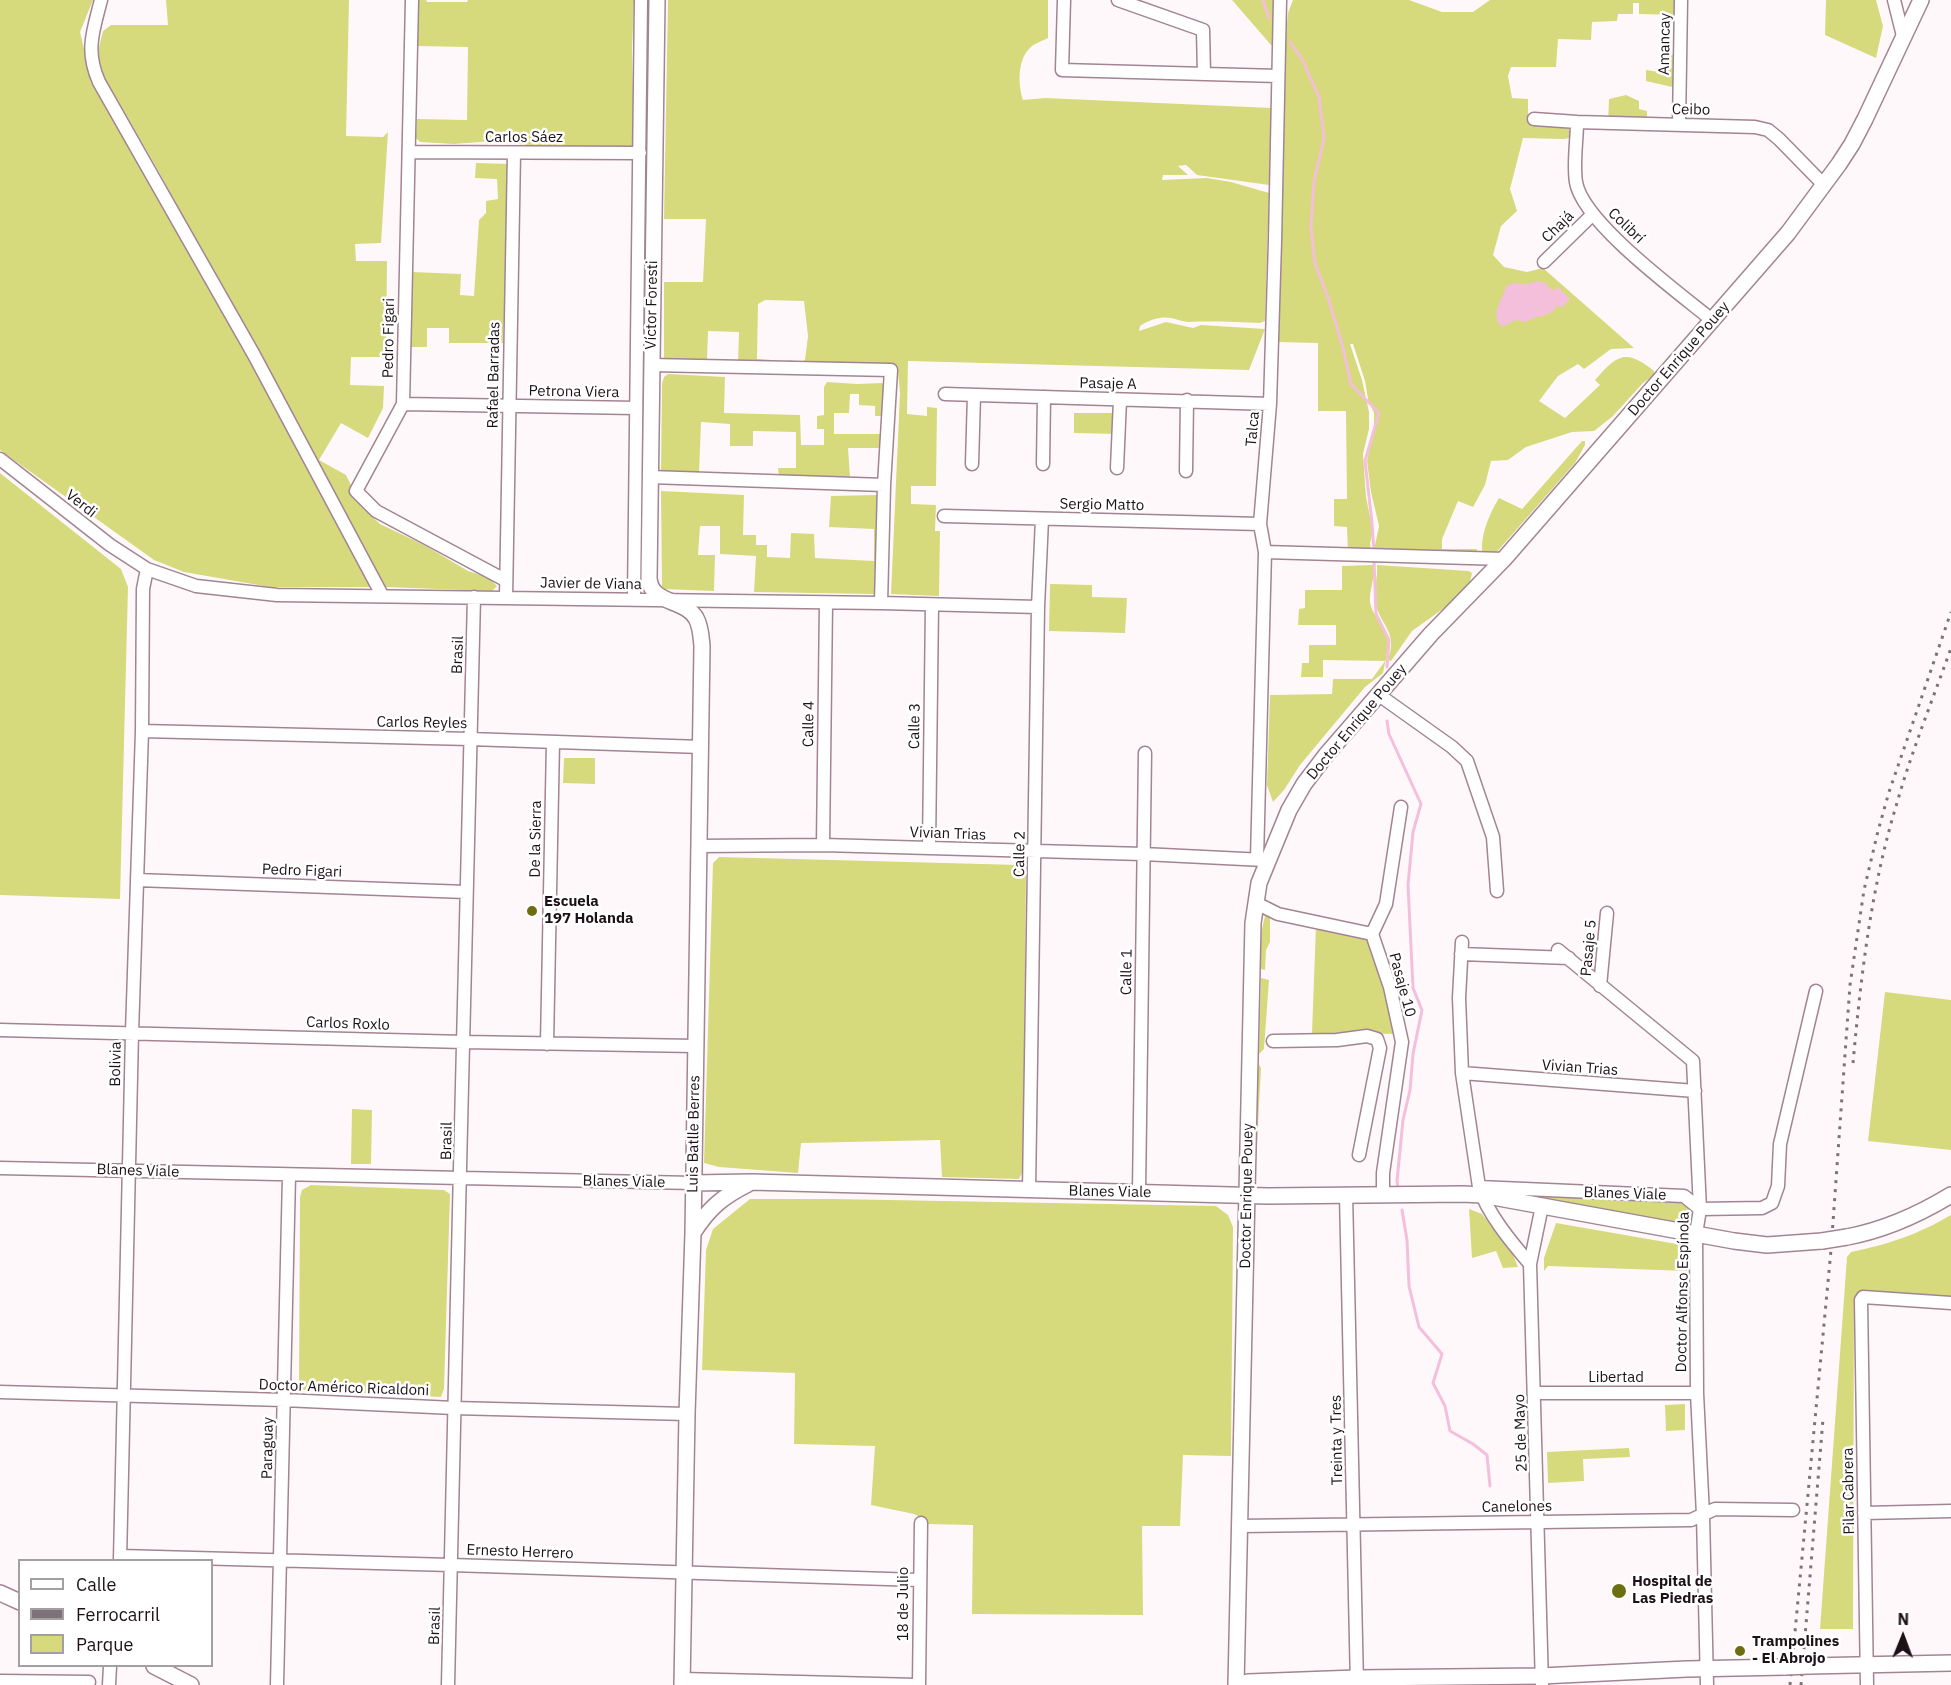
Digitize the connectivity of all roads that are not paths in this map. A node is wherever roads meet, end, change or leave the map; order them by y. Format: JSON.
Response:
{"nodes":[{"id":1,"x":101,"y":0,"type":"edge"},
{"id":2,"x":412,"y":0,"type":"edge"},
{"id":3,"x":641,"y":0,"type":"edge"},
{"id":4,"x":657,"y":0,"type":"edge"},
{"id":5,"x":1064,"y":0,"type":"edge"},
{"id":6,"x":1118,"y":0,"type":"edge"},
{"id":7,"x":1280,"y":0,"type":"edge"},
{"id":8,"x":1681,"y":0,"type":"edge"},
{"id":9,"x":1894,"y":0,"type":"edge"},
{"id":10,"x":1921,"y":0,"type":"edge"},
{"id":11,"x":1903,"y":36,"type":"junction"},
{"id":12,"x":1204,"y":74,"type":"junction"},
{"id":13,"x":1278,"y":76,"type":"junction"},
{"id":14,"x":1534,"y":119,"type":"dead end"},
{"id":15,"x":1577,"y":122,"type":"junction"},
{"id":16,"x":1679,"y":125,"type":"junction"},
{"id":17,"x":409,"y":152,"type":"junction"},
{"id":18,"x":514,"y":153,"type":"junction"},
{"id":19,"x":640,"y":153,"type":"junction"},
{"id":20,"x":1824,"y":185,"type":"junction"},
{"id":21,"x":1593,"y":214,"type":"junction"},
{"id":22,"x":1544,"y":262,"type":"dead end"},
{"id":23,"x":1712,"y":320,"type":"junction"},
{"id":24,"x":651,"y":365,"type":"junction"},
{"id":25,"x":945,"y":394,"type":"dead end"},
{"id":26,"x":974,"y":395,"type":"junction"},
{"id":27,"x":1044,"y":398,"type":"junction"},
{"id":28,"x":1120,"y":400,"type":"junction"},
{"id":29,"x":1187,"y":400,"type":"junction"},
{"id":30,"x":403,"y":404,"type":"junction"},
{"id":31,"x":1270,"y":404,"type":"junction"},
{"id":32,"x":509,"y":406,"type":"junction"},
{"id":33,"x":636,"y":408,"type":"junction"},
{"id":34,"x":0,"y":459,"type":"edge"},
{"id":35,"x":972,"y":464,"type":"dead end"},
{"id":36,"x":1043,"y":464,"type":"dead end"},
{"id":37,"x":1118,"y":468,"type":"dead end"},
{"id":38,"x":1186,"y":471,"type":"dead end"},
{"id":39,"x":650,"y":477,"type":"junction"},
{"id":40,"x":884,"y":485,"type":"junction"},
{"id":41,"x":944,"y":516,"type":"dead end"},
{"id":42,"x":1042,"y":519,"type":"junction"},
{"id":43,"x":1260,"y":524,"type":"junction"},
{"id":44,"x":1265,"y":552,"type":"junction"},
{"id":45,"x":1504,"y":559,"type":"junction"},
{"id":46,"x":147,"y":569,"type":"junction"},
{"id":47,"x":505,"y":580,"type":"junction"},
{"id":48,"x":382,"y":595,"type":"junction"},
{"id":49,"x":474,"y":597,"type":"junction"},
{"id":50,"x":506,"y":598,"type":"junction"},
{"id":51,"x":634,"y":599,"type":"junction"},
{"id":52,"x":668,"y":601,"type":"junction"},
{"id":53,"x":826,"y":603,"type":"junction"},
{"id":54,"x":881,"y":603,"type":"junction"},
{"id":55,"x":932,"y":605,"type":"junction"},
{"id":56,"x":1038,"y":607,"type":"junction"},
{"id":57,"x":1379,"y":695,"type":"junction"},
{"id":58,"x":142,"y":731,"type":"junction"},
{"id":59,"x":470,"y":739,"type":"junction"},
{"id":60,"x":553,"y":742,"type":"junction"},
{"id":61,"x":701,"y":747,"type":"junction"},
{"id":62,"x":1145,"y":753,"type":"dead end"},
{"id":63,"x":1401,"y":807,"type":"dead end"},
{"id":64,"x":823,"y":845,"type":"junction"},
{"id":65,"x":699,"y":846,"type":"junction"},
{"id":66,"x":929,"y":848,"type":"junction"},
{"id":67,"x":1035,"y":851,"type":"junction"},
{"id":68,"x":1143,"y":854,"type":"junction"},
{"id":69,"x":1262,"y":860,"type":"junction"},
{"id":70,"x":137,"y":880,"type":"junction"},
{"id":71,"x":1497,"y":891,"type":"dead end"},
{"id":72,"x":466,"y":892,"type":"junction"},
{"id":73,"x":1256,"y":903,"type":"junction"},
{"id":74,"x":1607,"y":913,"type":"dead end"},
{"id":75,"x":1372,"y":934,"type":"junction"},
{"id":76,"x":1558,"y":950,"type":"dead end"},
{"id":77,"x":1569,"y":958,"type":"junction"},
{"id":78,"x":1600,"y":986,"type":"junction"},
{"id":79,"x":1816,"y":992,"type":"dead end"},
{"id":80,"x":0,"y":1030,"type":"edge"},
{"id":81,"x":132,"y":1033,"type":"junction"},
{"id":82,"x":1273,"y":1041,"type":"dead end"},
{"id":83,"x":464,"y":1042,"type":"junction"},
{"id":84,"x":547,"y":1044,"type":"junction"},
{"id":85,"x":695,"y":1046,"type":"junction"},
{"id":86,"x":1462,"y":1073,"type":"junction"},
{"id":87,"x":1695,"y":1091,"type":"junction"},
{"id":88,"x":1359,"y":1155,"type":"dead end"},
{"id":89,"x":0,"y":1168,"type":"edge"},
{"id":90,"x":129,"y":1170,"type":"junction"},
{"id":91,"x":289,"y":1176,"type":"junction"},
{"id":92,"x":461,"y":1179,"type":"junction"},
{"id":93,"x":751,"y":1182,"type":"junction"},
{"id":94,"x":693,"y":1183,"type":"junction"},
{"id":95,"x":1029,"y":1190,"type":"junction"},
{"id":96,"x":1481,"y":1191,"type":"junction"},
{"id":97,"x":1139,"y":1192,"type":"junction"},
{"id":98,"x":1346,"y":1194,"type":"junction"},
{"id":99,"x":1248,"y":1195,"type":"junction"},
{"id":100,"x":1383,"y":1195,"type":"junction"},
{"id":101,"x":1951,"y":1195,"type":"edge"},
{"id":102,"x":1542,"y":1206,"type":"junction"},
{"id":103,"x":1700,"y":1209,"type":"junction"},
{"id":104,"x":693,"y":1233,"type":"junction"},
{"id":105,"x":1696,"y":1234,"type":"junction"},
{"id":106,"x":1530,"y":1264,"type":"junction"},
{"id":107,"x":1951,"y":1303,"type":"edge"},
{"id":108,"x":0,"y":1392,"type":"edge"},
{"id":109,"x":1535,"y":1393,"type":"junction"},
{"id":110,"x":1697,"y":1393,"type":"junction"},
{"id":111,"x":124,"y":1396,"type":"junction"},
{"id":112,"x":284,"y":1400,"type":"junction"},
{"id":113,"x":454,"y":1408,"type":"junction"},
{"id":114,"x":687,"y":1414,"type":"junction"},
{"id":115,"x":1793,"y":1510,"type":"dead end"},
{"id":116,"x":1951,"y":1511,"type":"edge"},
{"id":117,"x":1864,"y":1513,"type":"junction"},
{"id":118,"x":1703,"y":1515,"type":"junction"},
{"id":119,"x":1538,"y":1521,"type":"junction"},
{"id":120,"x":921,"y":1523,"type":"dead end"},
{"id":121,"x":1354,"y":1524,"type":"junction"},
{"id":122,"x":1240,"y":1526,"type":"junction"},
{"id":123,"x":120,"y":1558,"type":"edge"},
{"id":124,"x":160,"y":1559,"type":"edge"},
{"id":125,"x":213,"y":1560,"type":"edge"},
{"id":126,"x":282,"y":1562,"type":"junction"},
{"id":127,"x":452,"y":1564,"type":"junction"},
{"id":128,"x":684,"y":1573,"type":"junction"},
{"id":129,"x":919,"y":1580,"type":"junction"},
{"id":130,"x":0,"y":1593,"type":"edge"},
{"id":131,"x":18,"y":1601,"type":"edge"},
{"id":132,"x":1951,"y":1663,"type":"edge"},
{"id":133,"x":1866,"y":1665,"type":"junction"},
{"id":134,"x":110,"y":1667,"type":"edge"},
{"id":135,"x":158,"y":1667,"type":"edge"},
{"id":136,"x":1706,"y":1669,"type":"junction"},
{"id":137,"x":1541,"y":1680,"type":"edge"},
{"id":138,"x":1357,"y":1681,"type":"edge"},
{"id":139,"x":0,"y":1682,"type":"edge"},
{"id":140,"x":89,"y":1682,"type":"dead end"},
{"id":141,"x":682,"y":1682,"type":"edge"},
{"id":142,"x":812,"y":1684,"type":"edge"},
{"id":143,"x":109,"y":1685,"type":"edge"},
{"id":144,"x":191,"y":1685,"type":"edge"},
{"id":145,"x":277,"y":1685,"type":"edge"},
{"id":146,"x":448,"y":1685,"type":"edge"},
{"id":147,"x":917,"y":1685,"type":"edge"},
{"id":148,"x":1237,"y":1685,"type":"edge"},
{"id":149,"x":1707,"y":1685,"type":"edge"},
{"id":150,"x":1867,"y":1685,"type":"edge"}],
"edges":[{"from":1,"to":48,"type":"street"},
{"from":2,"to":17,"type":"street","name":"Pedro Figari"},
{"from":3,"to":19,"type":"street","name":"Víctor Foresti"},
{"from":4,"to":24,"type":"street","name":"Víctor Foresti"},
{"from":5,"to":12,"type":"street"},
{"from":6,"to":12,"type":"street"},
{"from":7,"to":13,"type":"street","name":"Talca"},
{"from":8,"to":16,"type":"street","name":"Amancay"},
{"from":9,"to":11,"type":"street"},
{"from":10,"to":11,"type":"street","name":"Doctor Enrique Pouey"},
{"from":11,"to":20,"type":"street","name":"Doctor Enrique Pouey"},
{"from":12,"to":13,"type":"street"},
{"from":13,"to":31,"type":"street","name":"Talca"},
{"from":14,"to":15,"type":"street","name":"Ceibo"},
{"from":15,"to":16,"type":"street","name":"Ceibo"},
{"from":15,"to":21,"type":"street","name":"Colibrí"},
{"from":16,"to":20,"type":"street","name":"Ceibo"},
{"from":17,"to":18,"type":"street","name":"Carlos Sáez"},
{"from":17,"to":30,"type":"street","name":"Pedro Figari"},
{"from":18,"to":19,"type":"street","name":"Carlos Sáez"},
{"from":18,"to":32,"type":"street","name":"Rafael Barradas"},
{"from":19,"to":33,"type":"street","name":"Víctor Foresti"},
{"from":20,"to":23,"type":"street","name":"Doctor Enrique Pouey"},
{"from":21,"to":22,"type":"street","name":"Chajá"},
{"from":21,"to":23,"type":"street","name":"Colibrí"},
{"from":23,"to":45,"type":"street","name":"Doctor Enrique Pouey"},
{"from":24,"to":39,"type":"street","name":"Víctor Foresti"},
{"from":24,"to":40,"type":"street"},
{"from":25,"to":26,"type":"street","name":"Pasaje A"},
{"from":26,"to":27,"type":"street","name":"Pasaje A"},
{"from":26,"to":35,"type":"street"},
{"from":27,"to":28,"type":"street","name":"Pasaje A"},
{"from":27,"to":36,"type":"street"},
{"from":28,"to":29,"type":"street","name":"Pasaje A"},
{"from":28,"to":37,"type":"street"},
{"from":29,"to":31,"type":"street","name":"Pasaje A"},
{"from":29,"to":38,"type":"street"},
{"from":30,"to":32,"type":"street","name":"Petrona Viera"},
{"from":30,"to":47,"type":"street","name":"Pedro Figari"},
{"from":31,"to":43,"type":"street","name":"Talca"},
{"from":32,"to":33,"type":"street","name":"Petrona Viera"},
{"from":32,"to":47,"type":"street","name":"Rafael Barradas"},
{"from":33,"to":51,"type":"street","name":"Víctor Foresti"},
{"from":34,"to":46,"type":"street","name":"Verdi"},
{"from":39,"to":40,"type":"street"},
{"from":39,"to":52,"type":"street","name":"Víctor Foresti"},
{"from":40,"to":54,"type":"street"},
{"from":41,"to":42,"type":"street","name":"Sergio Matto"},
{"from":42,"to":43,"type":"street","name":"Sergio Matto"},
{"from":42,"to":56,"type":"street","name":"Calle 2"},
{"from":43,"to":44,"type":"street","name":"Talca"},
{"from":44,"to":45,"type":"street"},
{"from":44,"to":69,"type":"street","name":"Talca"},
{"from":45,"to":57,"type":"street","name":"Doctor Enrique Pouey"},
{"from":46,"to":48,"type":"street","name":"Javier de Viana"},
{"from":46,"to":58,"type":"street","name":"Bolivia"},
{"from":47,"to":50,"type":"street","name":"Rafael Barradas"},
{"from":48,"to":49,"type":"street","name":"Javier de Viana"},
{"from":49,"to":50,"type":"street","name":"Javier de Viana"},
{"from":49,"to":59,"type":"street","name":"Brasil"},
{"from":50,"to":51,"type":"street","name":"Javier de Viana"},
{"from":51,"to":52,"type":"street","name":"Javier de Viana"},
{"from":52,"to":53,"type":"street","name":"Javier de Viana"},
{"from":52,"to":61,"type":"street","name":"Luis Batlle Berres"},
{"from":53,"to":54,"type":"street","name":"Javier de Viana"},
{"from":53,"to":64,"type":"street","name":"Calle 4"},
{"from":54,"to":55,"type":"street","name":"Javier de Viana"},
{"from":55,"to":56,"type":"street","name":"Javier de Viana"},
{"from":55,"to":66,"type":"street","name":"Calle 3"},
{"from":56,"to":67,"type":"street","name":"Calle 2"},
{"from":57,"to":69,"type":"street","name":"Doctor Enrique Pouey"},
{"from":57,"to":71,"type":"street"},
{"from":58,"to":59,"type":"street","name":"Carlos Reyles"},
{"from":58,"to":70,"type":"street","name":"Bolivia"},
{"from":59,"to":60,"type":"street","name":"Carlos Reyles"},
{"from":59,"to":72,"type":"street","name":"Brasil"},
{"from":60,"to":61,"type":"street","name":"Carlos Reyles"},
{"from":60,"to":84,"type":"street","name":"De la Sierra"},
{"from":61,"to":65,"type":"street","name":"Luis Batlle Berres"},
{"from":62,"to":68,"type":"street","name":"Calle 1"},
{"from":63,"to":75,"type":"street"},
{"from":64,"to":65,"type":"street","name":"Vivian Trias"},
{"from":64,"to":66,"type":"street","name":"Vivian Trias"},
{"from":65,"to":85,"type":"street","name":"Luis Batlle Berres"},
{"from":66,"to":67,"type":"street","name":"Vivian Trias"},
{"from":67,"to":68,"type":"street","name":"Vivian Trias"},
{"from":67,"to":95,"type":"street","name":"Calle 2"},
{"from":68,"to":69,"type":"street","name":"Vivian Trias"},
{"from":68,"to":97,"type":"street","name":"Calle 1"},
{"from":69,"to":73,"type":"street","name":"Doctor Enrique Pouey"},
{"from":70,"to":72,"type":"street","name":"Pedro Figari"},
{"from":70,"to":81,"type":"street","name":"Bolivia"},
{"from":72,"to":83,"type":"street","name":"Brasil"},
{"from":73,"to":75,"type":"street"},
{"from":73,"to":99,"type":"street","name":"Doctor Enrique Pouey"},
{"from":74,"to":78,"type":"street","name":"Pasaje 5"},
{"from":75,"to":100,"type":"street","name":"Pasaje 10"},
{"from":76,"to":77,"type":"street","name":"Doctor Alfonso Espínola"},
{"from":77,"to":78,"type":"street","name":"Doctor Alfonso Espínola"},
{"from":77,"to":86,"type":"street"},
{"from":78,"to":87,"type":"street","name":"Doctor Alfonso Espínola"},
{"from":79,"to":103,"type":"street","name":"Blanes Viale"},
{"from":80,"to":81,"type":"street","name":"Carlos Roxlo"},
{"from":81,"to":83,"type":"street","name":"Carlos Roxlo"},
{"from":81,"to":90,"type":"street","name":"Bolivia"},
{"from":82,"to":88,"type":"street"},
{"from":83,"to":84,"type":"street","name":"Carlos Roxlo"},
{"from":83,"to":92,"type":"street","name":"Brasil"},
{"from":84,"to":85,"type":"street","name":"Carlos Roxlo"},
{"from":85,"to":94,"type":"street","name":"Luis Batlle Berres"},
{"from":86,"to":87,"type":"street","name":"Vivian Trias"},
{"from":86,"to":96,"type":"street"},
{"from":87,"to":103,"type":"street","name":"Doctor Alfonso Espínola"},
{"from":89,"to":90,"type":"street","name":"Blanes Viale"},
{"from":90,"to":91,"type":"street","name":"Blanes Viale"},
{"from":90,"to":111,"type":"street","name":"Bolivia"},
{"from":91,"to":92,"type":"street","name":"Blanes Viale"},
{"from":91,"to":112,"type":"street","name":"Paraguay"},
{"from":92,"to":94,"type":"street","name":"Blanes Viale"},
{"from":92,"to":113,"type":"street","name":"Brasil"},
{"from":93,"to":94,"type":"street","name":"Blanes Viale"},
{"from":93,"to":95,"type":"street","name":"Blanes Viale"},
{"from":93,"to":104,"type":"street"},
{"from":94,"to":104,"type":"street","name":"Luis Batlle Berres"},
{"from":95,"to":97,"type":"street","name":"Blanes Viale"},
{"from":96,"to":100,"type":"street","name":"Blanes Viale"},
{"from":96,"to":102,"type":"street","name":"Blanes Viale"},
{"from":96,"to":103,"type":"street","name":"Blanes Viale"},
{"from":96,"to":106,"type":"street"},
{"from":97,"to":99,"type":"street","name":"Blanes Viale"},
{"from":98,"to":99,"type":"street","name":"Blanes Viale"},
{"from":98,"to":100,"type":"street","name":"Blanes Viale"},
{"from":98,"to":121,"type":"street","name":"Treinta y Tres"},
{"from":99,"to":122,"type":"street","name":"Doctor Enrique Pouey"},
{"from":101,"to":105,"type":"street","name":"Blanes Viale","bridge":true},
{"from":102,"to":105,"type":"street","name":"Blanes Viale"},
{"from":102,"to":106,"type":"street"},
{"from":103,"to":105,"type":"street","name":"Doctor Alfonso Espínola"},
{"from":104,"to":114,"type":"street","name":"Luis Batlle Berres"},
{"from":105,"to":110,"type":"street","name":"Doctor Alfonso Espínola"},
{"from":106,"to":109,"type":"street","name":"25 de Mayo"},
{"from":107,"to":117,"type":"street","name":"Pilar Cabrera"},
{"from":108,"to":111,"type":"street","name":"Doctor Américo Ricaldoni"},
{"from":109,"to":110,"type":"street","name":"Libertad"},
{"from":109,"to":119,"type":"street","name":"25 de Mayo"},
{"from":110,"to":118,"type":"street","name":"Doctor Alfonso Espínola"},
{"from":111,"to":112,"type":"street","name":"Doctor Américo Ricaldoni"},
{"from":111,"to":123,"type":"street","name":"Bolivia"},
{"from":112,"to":113,"type":"street","name":"Doctor Américo Ricaldoni"},
{"from":112,"to":126,"type":"street","name":"Paraguay"},
{"from":113,"to":114,"type":"street","name":"Doctor Américo Ricaldoni"},
{"from":113,"to":127,"type":"street","name":"Brasil"},
{"from":114,"to":128,"type":"street","name":"Luis Batlle Berres"},
{"from":115,"to":118,"type":"street","name":"Canelones"},
{"from":116,"to":117,"type":"street"},
{"from":117,"to":133,"type":"street","name":"Pilar Cabrera"},
{"from":118,"to":119,"type":"street","name":"Canelones"},
{"from":118,"to":136,"type":"street","name":"Doctor Alfonso Espínola"},
{"from":119,"to":121,"type":"street","name":"Canelones"},
{"from":119,"to":137,"type":"street","name":"25 de Mayo"},
{"from":120,"to":129,"type":"street","name":"18 de Julio"},
{"from":121,"to":122,"type":"street","name":"Canelones"},
{"from":121,"to":138,"type":"street","name":"Treinta y Tres"},
{"from":122,"to":148,"type":"street","name":"Doctor Enrique Pouey"},
{"from":123,"to":124,"type":"street","name":"Ernesto Herrero"},
{"from":125,"to":126,"type":"street","name":"Ernesto Herrero"},
{"from":126,"to":127,"type":"street","name":"Ernesto Herrero"},
{"from":126,"to":145,"type":"street","name":"Paraguay"},
{"from":127,"to":128,"type":"street","name":"Ernesto Herrero"},
{"from":127,"to":146,"type":"street","name":"Brasil"},
{"from":128,"to":129,"type":"street","name":"Ernesto Herrero"},
{"from":128,"to":141,"type":"street","name":"Luis Batlle Berres"},
{"from":129,"to":147,"type":"street","name":"18 de Julio"},
{"from":130,"to":131,"type":"street"},
{"from":132,"to":133,"type":"street"},
{"from":133,"to":136,"type":"street","bridge":true},
{"from":133,"to":150,"type":"street","name":"Pilar Cabrera"},
{"from":134,"to":143,"type":"street"},
{"from":135,"to":144,"type":"street"},
{"from":136,"to":137,"type":"street"},
{"from":136,"to":149,"type":"street","name":"Doctor Alfonso Espínola"},
{"from":137,"to":138,"type":"street"},
{"from":138,"to":148,"type":"street"},
{"from":139,"to":140,"type":"street"},
{"from":141,"to":142,"type":"street"},
{"from":142,"to":147,"type":"street"}]}
